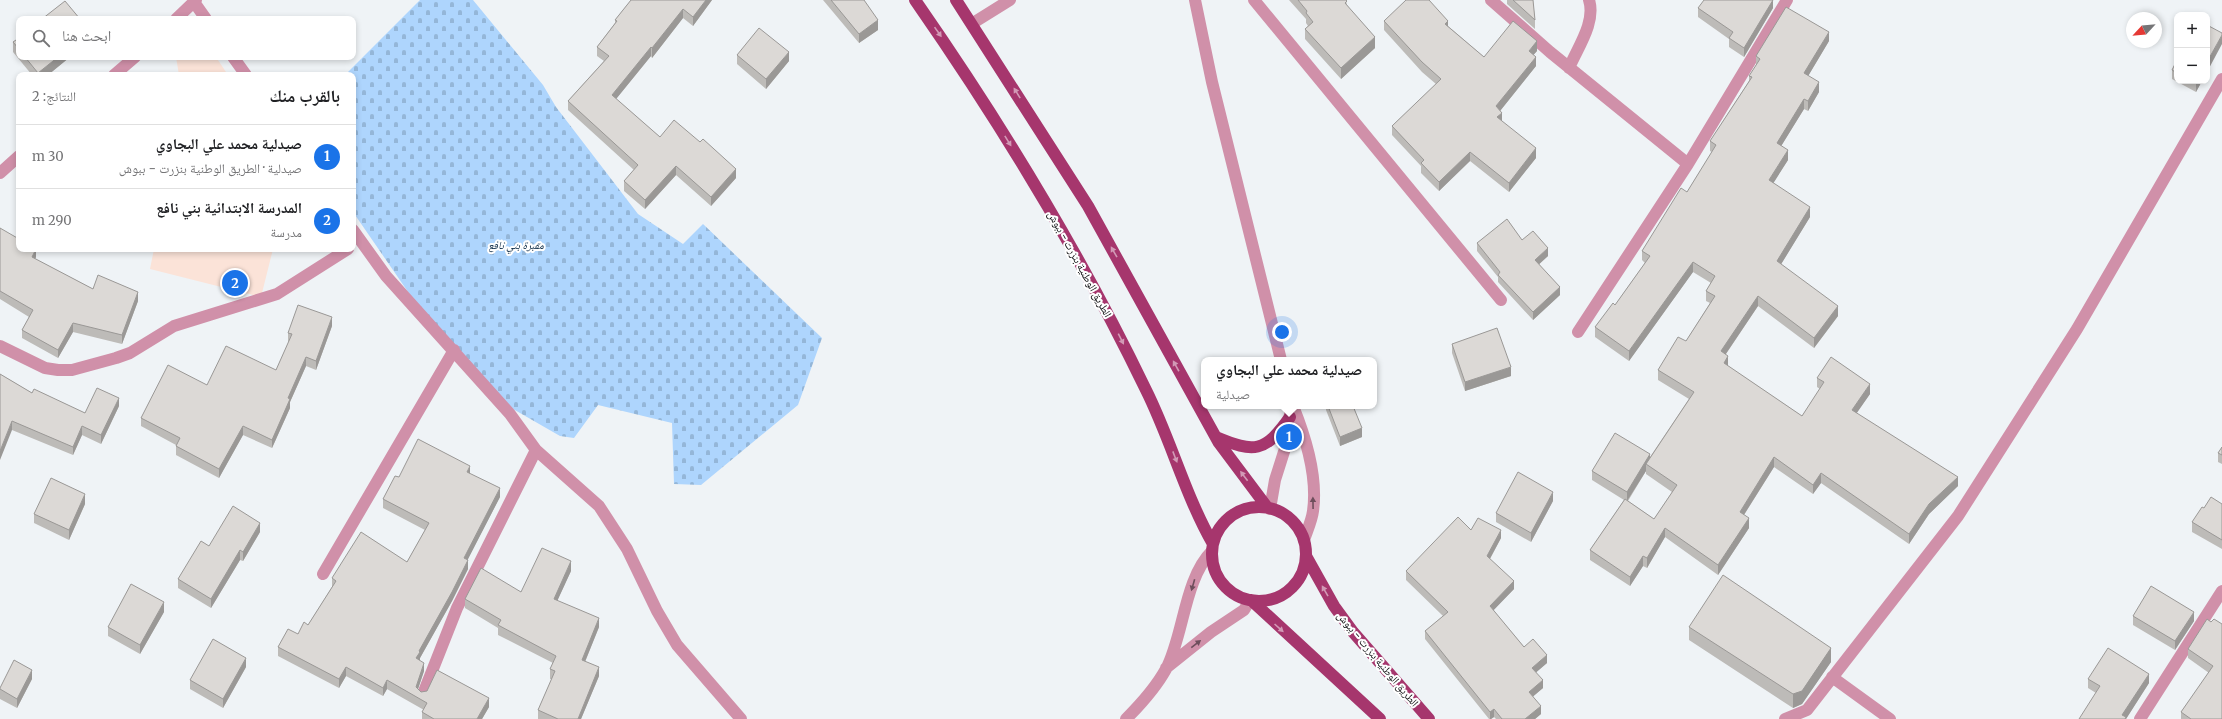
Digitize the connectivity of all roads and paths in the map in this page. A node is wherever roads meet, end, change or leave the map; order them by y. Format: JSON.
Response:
{"nodes":[{"id":1,"x":915,"y":0,"type":"edge"},
{"id":2,"x":956,"y":0,"type":"edge"},
{"id":3,"x":1010,"y":0,"type":"edge"},
{"id":4,"x":1194,"y":0,"type":"edge"},
{"id":5,"x":1254,"y":0,"type":"edge"},
{"id":6,"x":1491,"y":0,"type":"edge"},
{"id":7,"x":1589,"y":0,"type":"edge"},
{"id":8,"x":1787,"y":0,"type":"edge"},
{"id":9,"x":195,"y":1,"type":"edge"},
{"id":10,"x":179,"y":16,"type":"edge"},
{"id":11,"x":204,"y":16,"type":"edge"},
{"id":12,"x":972,"y":23,"type":"junction"},
{"id":13,"x":131,"y":60,"type":"edge"},
{"id":14,"x":235,"y":60,"type":"edge"},
{"id":15,"x":1569,"y":68,"type":"junction"},
{"id":16,"x":117,"y":72,"type":"edge"},
{"id":17,"x":244,"y":72,"type":"edge"},
{"id":18,"x":2222,"y":79,"type":"edge"},
{"id":19,"x":16,"y":159,"type":"edge"},
{"id":20,"x":1688,"y":164,"type":"junction"},
{"id":21,"x":0,"y":173,"type":"edge"},
{"id":22,"x":357,"y":243,"type":"edge"},
{"id":23,"x":343,"y":252,"type":"edge"},
{"id":24,"x":1501,"y":300,"type":"dead end"},
{"id":25,"x":1578,"y":332,"type":"dead end"},
{"id":26,"x":0,"y":346,"type":"edge"},
{"id":27,"x":454,"y":350,"type":"junction"},
{"id":28,"x":1280,"y":357,"type":"edge"},
{"id":29,"x":1291,"y":410,"type":"edge"},
{"id":30,"x":1216,"y":437,"type":"junction"},
{"id":31,"x":536,"y":450,"type":"junction"},
{"id":32,"x":1269,"y":508,"type":"junction"},
{"id":33,"x":1304,"y":540,"type":"junction"},
{"id":34,"x":1212,"y":548,"type":"junction"},
{"id":35,"x":1306,"y":556,"type":"junction"},
{"id":36,"x":323,"y":574,"type":"dead end"},
{"id":37,"x":2222,"y":591,"type":"edge"},
{"id":38,"x":1251,"y":600,"type":"junction"},
{"id":39,"x":1166,"y":668,"type":"junction"},
{"id":40,"x":1832,"y":677,"type":"junction"},
{"id":41,"x":422,"y":694,"type":"edge"},
{"id":42,"x":741,"y":719,"type":"edge"},
{"id":43,"x":1126,"y":719,"type":"edge"},
{"id":44,"x":1380,"y":719,"type":"edge"},
{"id":45,"x":1429,"y":719,"type":"edge"},
{"id":46,"x":1785,"y":719,"type":"edge"},
{"id":47,"x":1890,"y":719,"type":"edge"},
{"id":48,"x":2140,"y":719,"type":"edge"}],
"edges":[{"from":1,"to":34,"type":"main road","name":"الطريق الوطنية بنزرت - ببوش","one_way":true},
{"from":2,"to":12,"type":"main road"},
{"from":3,"to":12,"type":"street"},
{"from":4,"to":28,"type":"street"},
{"from":5,"to":24,"type":"street"},
{"from":6,"to":15,"type":"street"},
{"from":7,"to":15,"type":"street"},
{"from":8,"to":20,"type":"street"},
{"from":9,"to":10,"type":"street"},
{"from":9,"to":11,"type":"street"},
{"from":30,"to":12,"type":"main road","one_way":true},
{"from":13,"to":16,"type":"street"},
{"from":14,"to":17,"type":"street"},
{"from":15,"to":20,"type":"street"},
{"from":18,"to":40,"type":"street"},
{"from":19,"to":21,"type":"street"},
{"from":20,"to":25,"type":"street"},
{"from":22,"to":27,"type":"street"},
{"from":23,"to":26,"type":"street"},
{"from":27,"to":31,"type":"street"},
{"from":27,"to":36,"type":"street"},
{"from":29,"to":30,"type":"main road"},
{"from":29,"to":32,"type":"street"},
{"from":33,"to":29,"type":"street","one_way":true},
{"from":32,"to":30,"type":"main road","one_way":true},
{"from":31,"to":41,"type":"street"},
{"from":31,"to":42,"type":"street"},
{"from":32,"to":33,"type":"main road"},
{"from":32,"to":34,"type":"main road"},
{"from":33,"to":35,"type":"main road"},
{"from":34,"to":38,"type":"main road"},
{"from":34,"to":39,"type":"street","one_way":true},
{"from":35,"to":38,"type":"main road"},
{"from":45,"to":35,"type":"main road","name":"الطريق الوطنية بنزرت - ببوش","one_way":true},
{"from":37,"to":48,"type":"street"},
{"from":39,"to":38,"type":"street","one_way":true},
{"from":38,"to":44,"type":"main road","one_way":true},
{"from":39,"to":43,"type":"street"},
{"from":40,"to":46,"type":"street"},
{"from":40,"to":47,"type":"street"}]}
